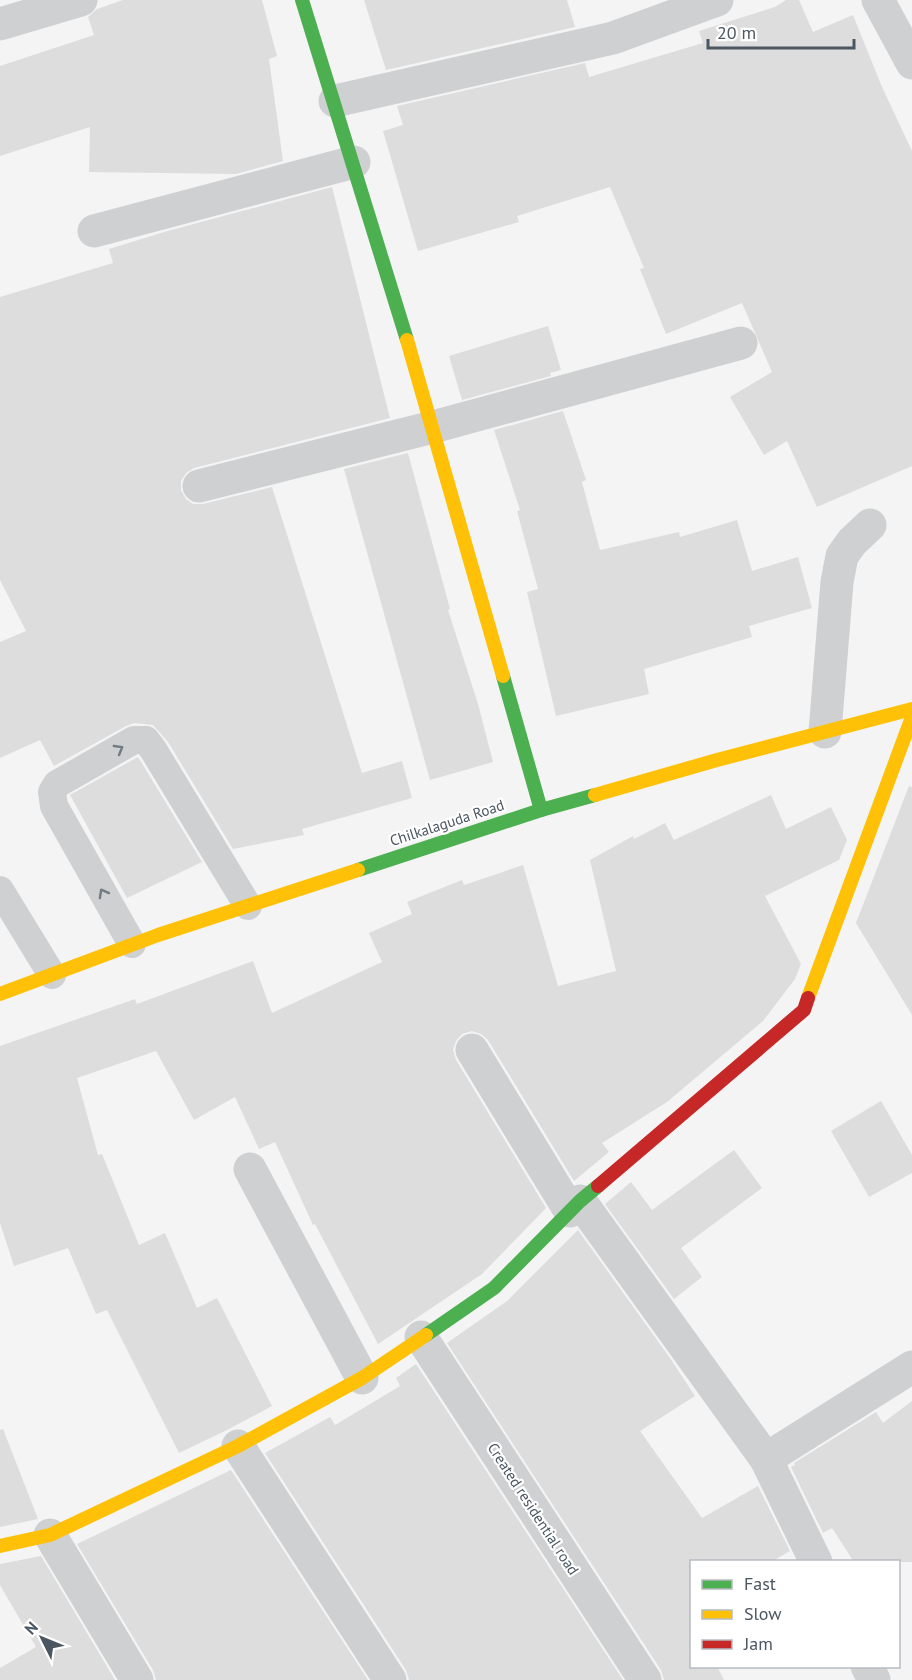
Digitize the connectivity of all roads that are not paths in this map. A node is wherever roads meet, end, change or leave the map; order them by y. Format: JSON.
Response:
{"nodes":[{"id":1,"x":81,"y":0,"type":"edge"},
{"id":2,"x":302,"y":0,"type":"edge"},
{"id":3,"x":717,"y":0,"type":"edge"},
{"id":4,"x":878,"y":0,"type":"edge"},
{"id":5,"x":0,"y":24,"type":"edge"},
{"id":6,"x":912,"y":63,"type":"edge"},
{"id":7,"x":334,"y":101,"type":"junction"},
{"id":8,"x":354,"y":162,"type":"junction"},
{"id":9,"x":94,"y":231,"type":"dead end"},
{"id":10,"x":741,"y":343,"type":"dead end"},
{"id":11,"x":433,"y":428,"type":"junction"},
{"id":12,"x":199,"y":486,"type":"dead end"},
{"id":13,"x":870,"y":525,"type":"dead end"},
{"id":14,"x":912,"y":709,"type":"edge"},
{"id":15,"x":912,"y":717,"type":"edge"},
{"id":16,"x":825,"y":732,"type":"junction"},
{"id":17,"x":541,"y":810,"type":"junction"},
{"id":18,"x":0,"y":890,"type":"edge"},
{"id":19,"x":248,"y":906,"type":"junction"},
{"id":20,"x":132,"y":944,"type":"junction"},
{"id":21,"x":52,"y":975,"type":"junction"},
{"id":22,"x":0,"y":994,"type":"edge"},
{"id":23,"x":472,"y":1050,"type":"dead end"},
{"id":24,"x":250,"y":1169,"type":"dead end"},
{"id":25,"x":575,"y":1206,"type":"junction"},
{"id":26,"x":422,"y":1337,"type":"junction"},
{"id":27,"x":912,"y":1367,"type":"edge"},
{"id":28,"x":362,"y":1378,"type":"junction"},
{"id":29,"x":238,"y":1446,"type":"junction"},
{"id":30,"x":766,"y":1459,"type":"junction"},
{"id":31,"x":50,"y":1535,"type":"junction"},
{"id":32,"x":0,"y":1546,"type":"edge"},
{"id":33,"x":815,"y":1560,"type":"edge"},
{"id":34,"x":137,"y":1680,"type":"edge"},
{"id":35,"x":390,"y":1680,"type":"edge"},
{"id":36,"x":645,"y":1680,"type":"edge"}],
"edges":[{"from":1,"to":5,"type":"street"},
{"from":2,"to":7,"type":"street"},
{"from":3,"to":7,"type":"street"},
{"from":4,"to":6,"type":"street"},
{"from":7,"to":8,"type":"street"},
{"from":8,"to":9,"type":"street"},
{"from":8,"to":11,"type":"street"},
{"from":10,"to":11,"type":"street"},
{"from":11,"to":12,"type":"street"},
{"from":11,"to":17,"type":"street"},
{"from":13,"to":16,"type":"street"},
{"from":14,"to":16,"type":"street","name":"Chilkalaguda Road"},
{"from":15,"to":25,"type":"street"},
{"from":16,"to":17,"type":"street","name":"Chilkalaguda Road"},
{"from":17,"to":19,"type":"street","name":"Chilkalaguda Road"},
{"from":18,"to":21,"type":"lane"},
{"from":19,"to":20,"type":"street","name":"Chilkalaguda Road"},
{"from":20,"to":19,"type":"lane","one_way":true},
{"from":20,"to":21,"type":"street","name":"Chilkalaguda Road"},
{"from":21,"to":22,"type":"street","name":"Chilkalaguda Road"},
{"from":23,"to":25,"type":"street"},
{"from":24,"to":28,"type":"street"},
{"from":25,"to":26,"type":"street"},
{"from":25,"to":30,"type":"street"},
{"from":26,"to":28,"type":"street"},
{"from":26,"to":36,"type":"street","name":"Created residential road"},
{"from":27,"to":30,"type":"street"},
{"from":28,"to":29,"type":"street"},
{"from":29,"to":31,"type":"street"},
{"from":29,"to":35,"type":"street"},
{"from":30,"to":33,"type":"street"},
{"from":31,"to":32,"type":"street"},
{"from":31,"to":34,"type":"street"}]}
